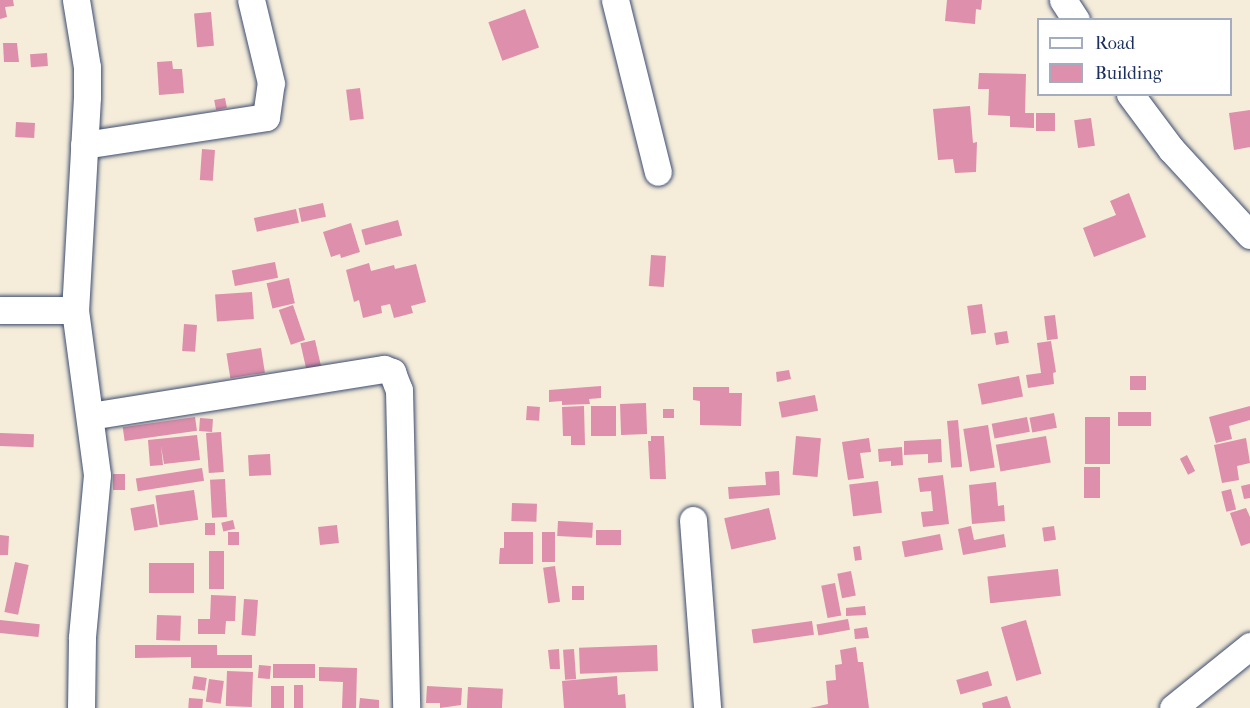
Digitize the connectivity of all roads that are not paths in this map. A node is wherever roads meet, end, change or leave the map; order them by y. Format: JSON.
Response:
{"nodes":[{"id":1,"x":76,"y":0,"type":"edge"},
{"id":2,"x":251,"y":0,"type":"edge"},
{"id":3,"x":615,"y":0,"type":"edge"},
{"id":4,"x":1063,"y":0,"type":"edge"},
{"id":5,"x":1075,"y":18,"type":"edge"},
{"id":6,"x":1131,"y":96,"type":"edge"},
{"id":7,"x":84,"y":145,"type":"junction"},
{"id":8,"x":658,"y":172,"type":"dead end"},
{"id":9,"x":1250,"y":235,"type":"edge"},
{"id":10,"x":0,"y":310,"type":"edge"},
{"id":11,"x":75,"y":310,"type":"junction"},
{"id":12,"x":90,"y":416,"type":"junction"},
{"id":13,"x":693,"y":520,"type":"dead end"},
{"id":14,"x":1250,"y":646,"type":"edge"},
{"id":15,"x":81,"y":708,"type":"edge"},
{"id":16,"x":406,"y":708,"type":"edge"},
{"id":17,"x":707,"y":708,"type":"edge"},
{"id":18,"x":1173,"y":708,"type":"edge"}],
"edges":[{"from":1,"to":7,"type":"street"},
{"from":2,"to":7,"type":"street"},
{"from":3,"to":8,"type":"street"},
{"from":4,"to":5,"type":"street"},
{"from":6,"to":9,"type":"street"},
{"from":7,"to":11,"type":"street"},
{"from":10,"to":11,"type":"street"},
{"from":11,"to":12,"type":"street"},
{"from":12,"to":15,"type":"street"},
{"from":12,"to":16,"type":"street"},
{"from":13,"to":17,"type":"street"},
{"from":14,"to":18,"type":"street"}]}
